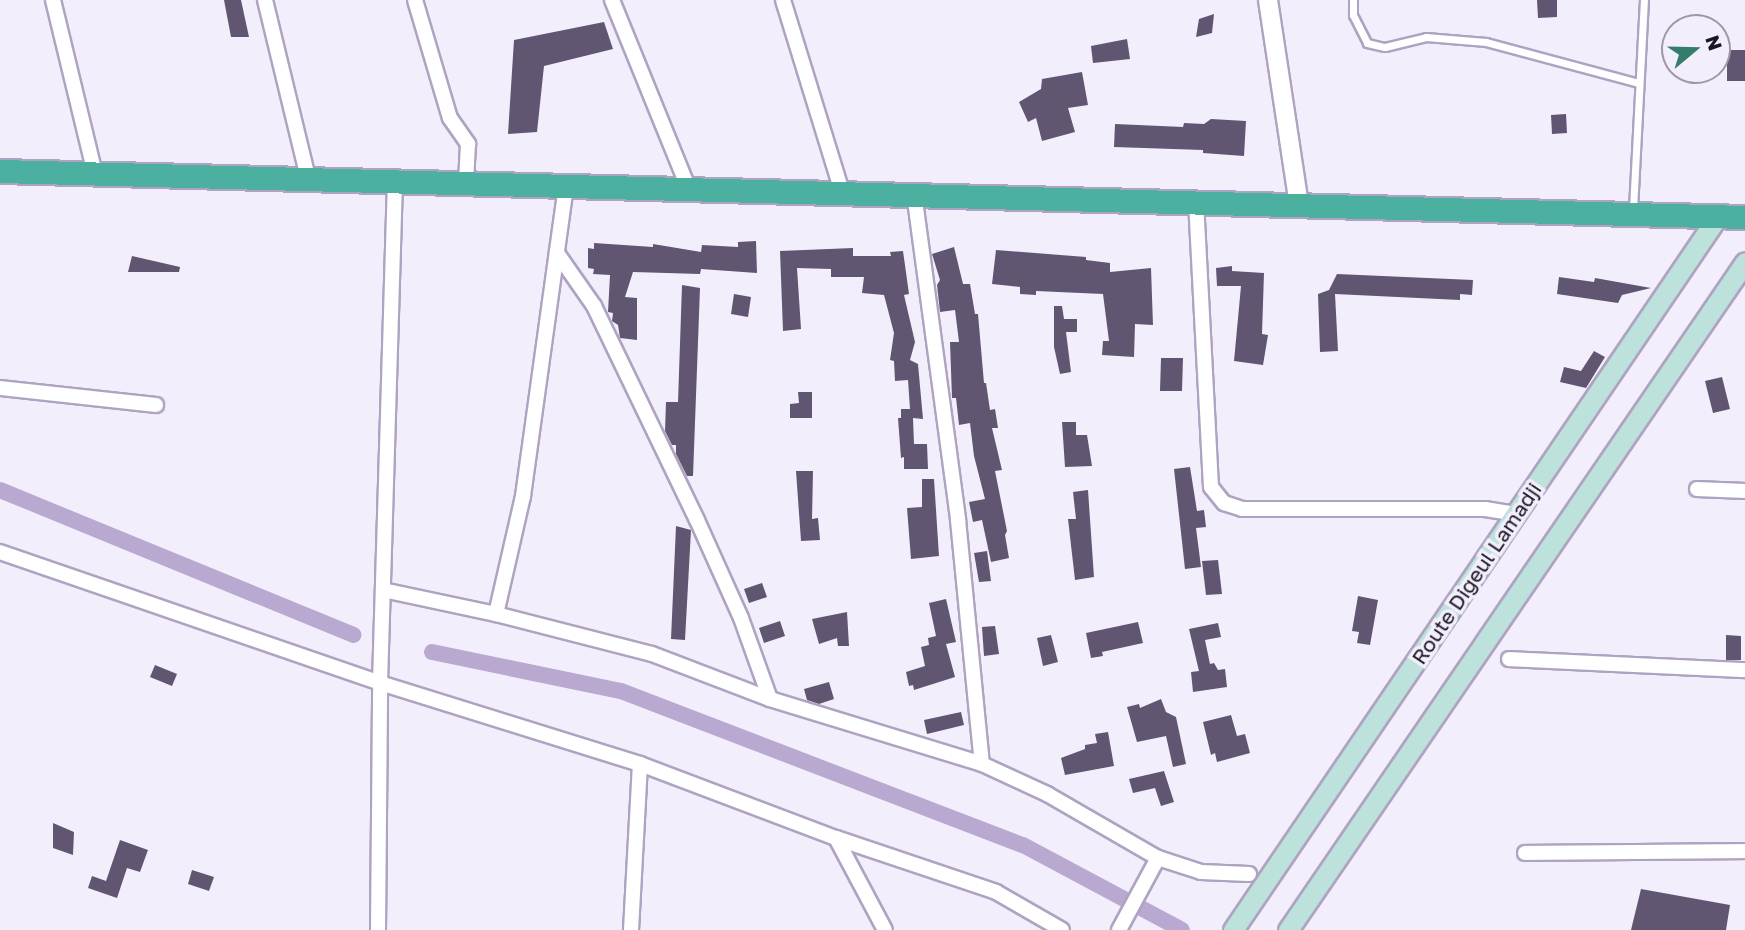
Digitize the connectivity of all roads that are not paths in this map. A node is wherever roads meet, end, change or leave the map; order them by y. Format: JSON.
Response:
{"nodes":[{"id":1,"x":53,"y":0,"type":"edge"},
{"id":2,"x":265,"y":0,"type":"edge"},
{"id":3,"x":415,"y":0,"type":"edge"},
{"id":4,"x":612,"y":0,"type":"edge"},
{"id":5,"x":783,"y":0,"type":"edge"},
{"id":6,"x":1268,"y":0,"type":"edge"},
{"id":7,"x":1353,"y":0,"type":"edge"},
{"id":8,"x":1644,"y":0,"type":"edge"},
{"id":9,"x":1639,"y":83,"type":"junction"},
{"id":10,"x":0,"y":172,"type":"edge"},
{"id":11,"x":95,"y":174,"type":"junction"},
{"id":12,"x":308,"y":178,"type":"junction"},
{"id":13,"x":395,"y":180,"type":"junction"},
{"id":14,"x":466,"y":182,"type":"junction"},
{"id":15,"x":566,"y":185,"type":"junction"},
{"id":16,"x":689,"y":190,"type":"junction"},
{"id":17,"x":842,"y":192,"type":"junction"},
{"id":18,"x":914,"y":194,"type":"junction"},
{"id":19,"x":1196,"y":201,"type":"junction"},
{"id":20,"x":1298,"y":206,"type":"junction"},
{"id":21,"x":1633,"y":213,"type":"junction"},
{"id":22,"x":1718,"y":216,"type":"junction"},
{"id":23,"x":1745,"y":217,"type":"edge"},
{"id":24,"x":556,"y":253,"type":"junction"},
{"id":25,"x":1745,"y":262,"type":"edge"},
{"id":26,"x":0,"y":388,"type":"edge"},
{"id":27,"x":156,"y":405,"type":"dead end"},
{"id":28,"x":1697,"y":489,"type":"dead end"},
{"id":29,"x":1745,"y":491,"type":"edge"},
{"id":30,"x":1516,"y":514,"type":"junction"},
{"id":31,"x":0,"y":552,"type":"edge"},
{"id":32,"x":383,"y":590,"type":"junction"},
{"id":33,"x":496,"y":614,"type":"junction"},
{"id":34,"x":1509,"y":659,"type":"dead end"},
{"id":35,"x":1745,"y":670,"type":"edge"},
{"id":36,"x":380,"y":683,"type":"junction"},
{"id":37,"x":771,"y":699,"type":"junction"},
{"id":38,"x":640,"y":764,"type":"junction"},
{"id":39,"x":982,"y":764,"type":"junction"},
{"id":40,"x":836,"y":838,"type":"junction"},
{"id":41,"x":1745,"y":851,"type":"edge"},
{"id":42,"x":1525,"y":853,"type":"dead end"},
{"id":43,"x":1158,"y":858,"type":"junction"},
{"id":44,"x":1249,"y":874,"type":"dead end"},
{"id":45,"x":378,"y":930,"type":"edge"},
{"id":46,"x":631,"y":930,"type":"edge"},
{"id":47,"x":885,"y":930,"type":"edge"},
{"id":48,"x":1062,"y":930,"type":"edge"},
{"id":49,"x":1119,"y":930,"type":"edge"},
{"id":50,"x":1233,"y":930,"type":"edge"},
{"id":51,"x":1288,"y":930,"type":"edge"}],
"edges":[{"from":1,"to":11,"type":"street"},
{"from":2,"to":12,"type":"street"},
{"from":3,"to":14,"type":"street"},
{"from":4,"to":16,"type":"street"},
{"from":5,"to":17,"type":"street"},
{"from":6,"to":20,"type":"street"},
{"from":7,"to":9,"type":"lane"},
{"from":8,"to":9,"type":"lane"},
{"from":9,"to":21,"type":"lane"},
{"from":10,"to":11,"type":"highway"},
{"from":11,"to":12,"type":"highway"},
{"from":12,"to":13,"type":"highway"},
{"from":13,"to":14,"type":"highway"},
{"from":13,"to":32,"type":"street"},
{"from":14,"to":15,"type":"highway"},
{"from":15,"to":16,"type":"highway"},
{"from":15,"to":24,"type":"street"},
{"from":16,"to":17,"type":"highway"},
{"from":17,"to":18,"type":"highway"},
{"from":18,"to":19,"type":"highway"},
{"from":18,"to":39,"type":"street"},
{"from":19,"to":20,"type":"highway"},
{"from":19,"to":30,"type":"street"},
{"from":20,"to":21,"type":"highway"},
{"from":21,"to":22,"type":"highway"},
{"from":22,"to":23,"type":"highway"},
{"from":22,"to":30,"type":"main road","name":"Route Digeul Lamadji"},
{"from":24,"to":33,"type":"street"},
{"from":24,"to":37,"type":"street"},
{"from":25,"to":51,"type":"main road"},
{"from":26,"to":27,"type":"street"},
{"from":28,"to":29,"type":"street"},
{"from":30,"to":50,"type":"main road","name":"Route Digeul Lamadji"},
{"from":31,"to":36,"type":"street"},
{"from":32,"to":33,"type":"street"},
{"from":32,"to":36,"type":"street"},
{"from":33,"to":37,"type":"street"},
{"from":34,"to":35,"type":"street"},
{"from":36,"to":38,"type":"street"},
{"from":36,"to":45,"type":"street"},
{"from":37,"to":39,"type":"street"},
{"from":38,"to":40,"type":"street"},
{"from":38,"to":46,"type":"street"},
{"from":39,"to":43,"type":"street"},
{"from":40,"to":47,"type":"street"},
{"from":40,"to":48,"type":"street"},
{"from":41,"to":42,"type":"street"},
{"from":43,"to":44,"type":"street"},
{"from":43,"to":49,"type":"street"}]}
